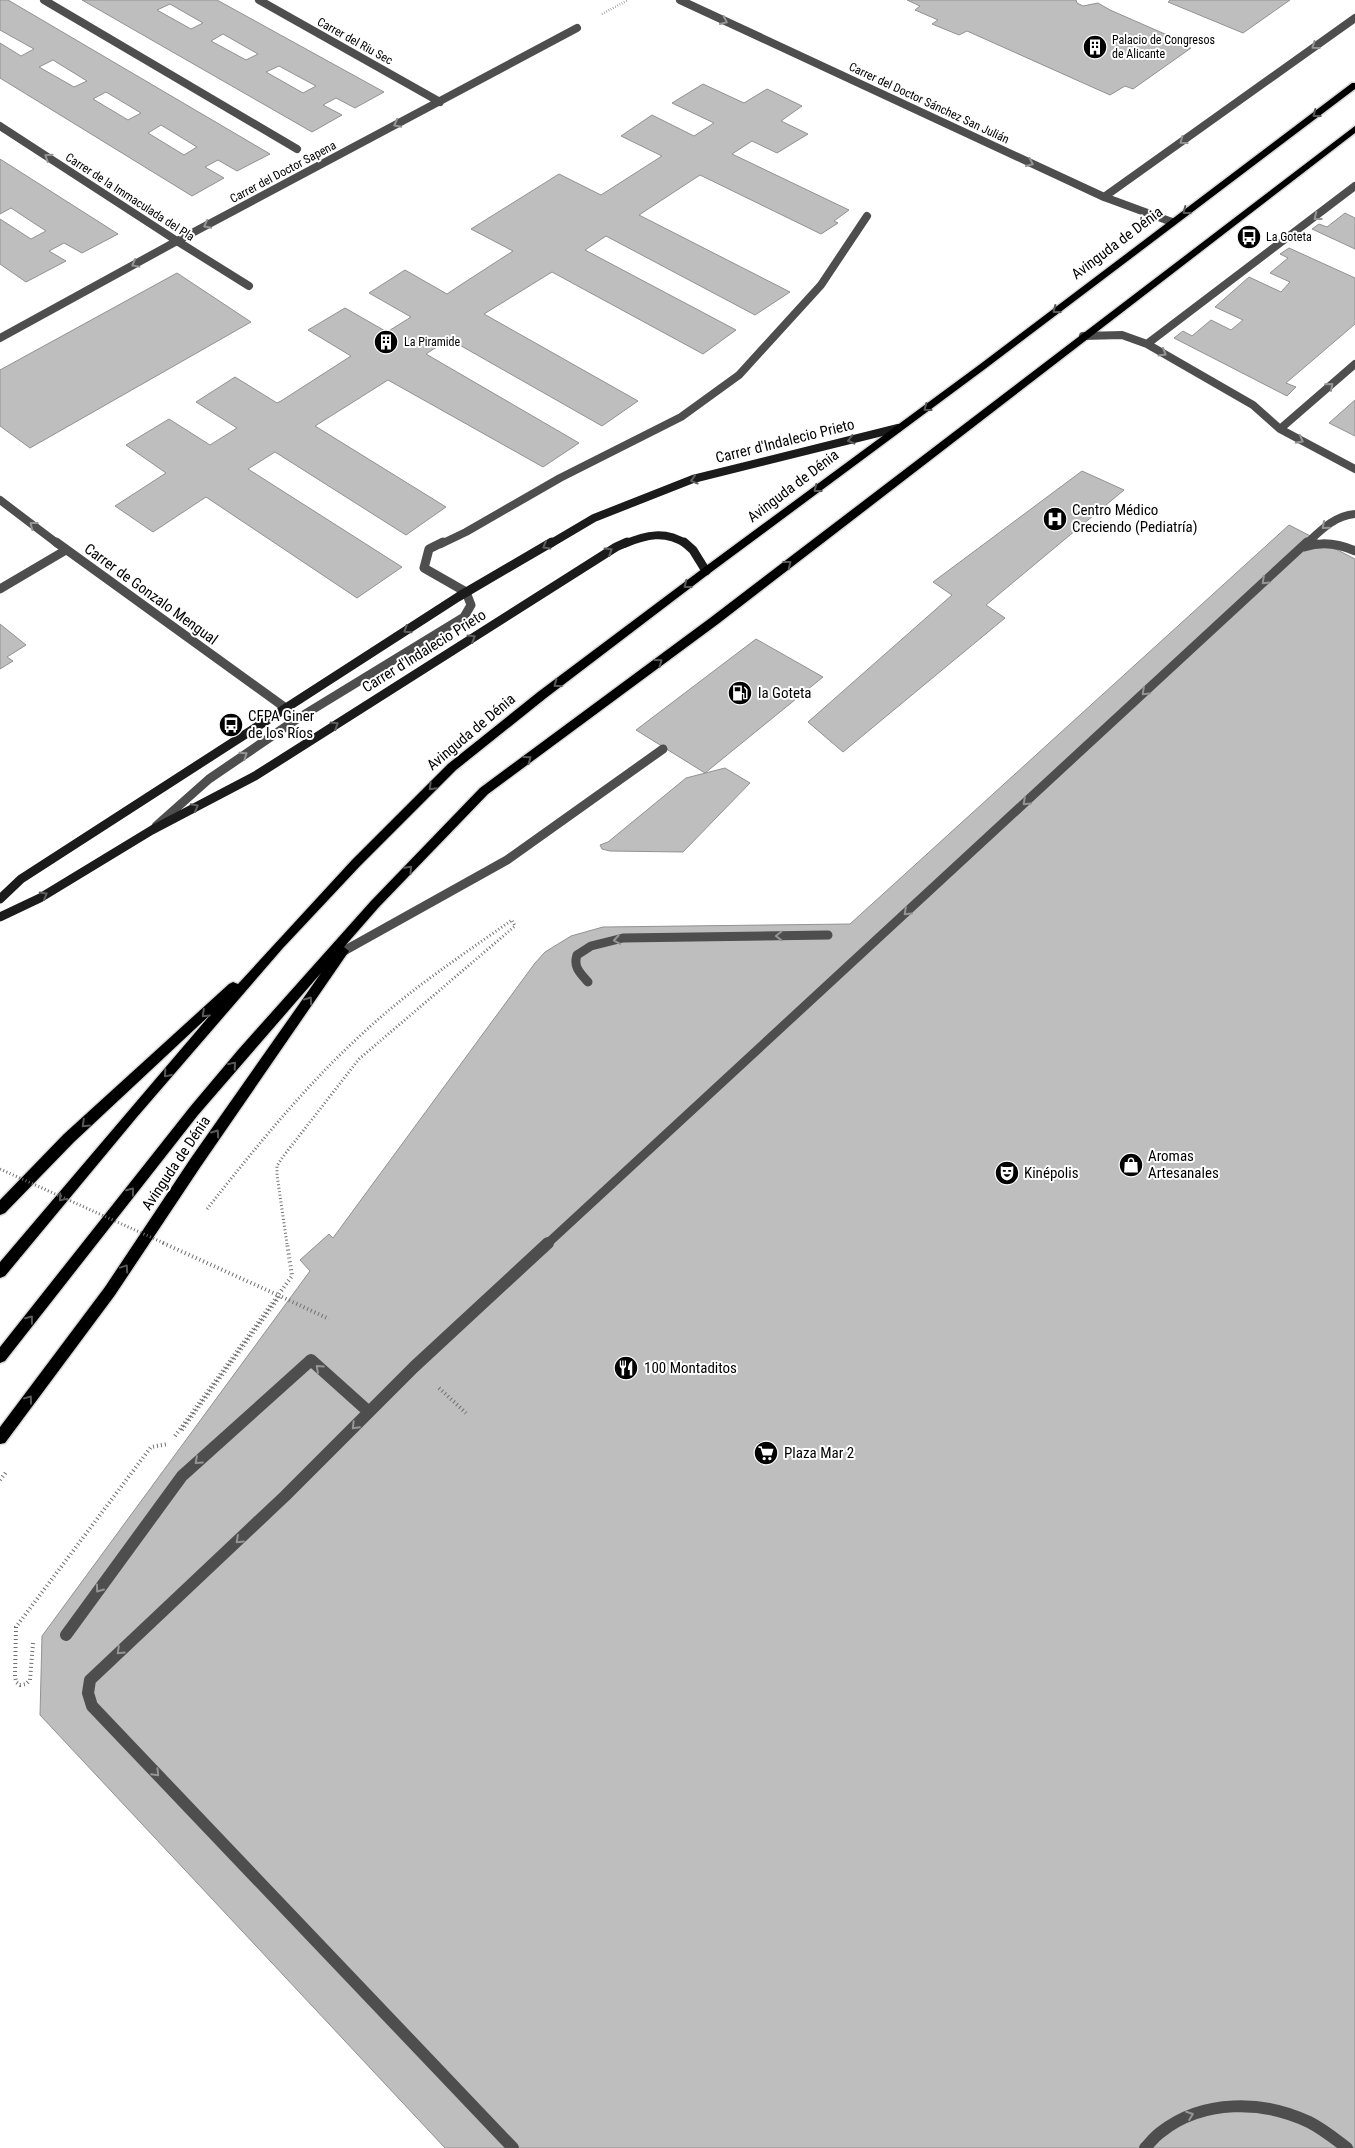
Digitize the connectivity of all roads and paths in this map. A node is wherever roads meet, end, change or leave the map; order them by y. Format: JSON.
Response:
{"nodes":[{"id":1,"x":44,"y":0,"type":"edge"},
{"id":2,"x":259,"y":0,"type":"edge"},
{"id":3,"x":680,"y":0,"type":"edge"},
{"id":4,"x":1355,"y":18,"type":"edge"},
{"id":5,"x":576,"y":28,"type":"dead end"},
{"id":6,"x":1355,"y":85,"type":"edge"},
{"id":7,"x":440,"y":102,"type":"junction"},
{"id":8,"x":0,"y":126,"type":"edge"},
{"id":9,"x":1355,"y":129,"type":"edge"},
{"id":10,"x":297,"y":148,"type":"dead end"},
{"id":11,"x":1355,"y":186,"type":"edge"},
{"id":12,"x":1104,"y":197,"type":"junction"},
{"id":13,"x":867,"y":216,"type":"dead end"},
{"id":14,"x":1172,"y":222,"type":"junction"},
{"id":15,"x":177,"y":241,"type":"junction"},
{"id":16,"x":249,"y":286,"type":"dead end"},
{"id":17,"x":1083,"y":336,"type":"junction"},
{"id":18,"x":0,"y":338,"type":"edge"},
{"id":19,"x":1147,"y":344,"type":"junction"},
{"id":20,"x":1355,"y":364,"type":"edge"},
{"id":21,"x":898,"y":428,"type":"junction"},
{"id":22,"x":1280,"y":429,"type":"junction"},
{"id":23,"x":1355,"y":469,"type":"edge"},
{"id":24,"x":0,"y":500,"type":"edge"},
{"id":25,"x":1355,"y":514,"type":"edge"},
{"id":26,"x":1300,"y":548,"type":"junction"},
{"id":27,"x":66,"y":550,"type":"junction"},
{"id":28,"x":1355,"y":551,"type":"edge"},
{"id":29,"x":706,"y":571,"type":"junction"},
{"id":30,"x":0,"y":589,"type":"edge"},
{"id":31,"x":466,"y":592,"type":"junction"},
{"id":32,"x":287,"y":710,"type":"junction"},
{"id":33,"x":663,"y":749,"type":"dead end"},
{"id":34,"x":152,"y":830,"type":"junction"},
{"id":35,"x":0,"y":899,"type":"edge"},
{"id":36,"x":376,"y":904,"type":"junction"},
{"id":37,"x":0,"y":917,"type":"edge"},
{"id":38,"x":828,"y":935,"type":"dead end"},
{"id":39,"x":279,"y":945,"type":"junction"},
{"id":40,"x":342,"y":952,"type":"junction"},
{"id":41,"x":588,"y":982,"type":"dead end"},
{"id":42,"x":0,"y":1169,"type":"edge"},
{"id":43,"x":0,"y":1209,"type":"edge"},
{"id":44,"x":201,"y":1216,"type":"dead end"},
{"id":45,"x":178,"y":1246,"type":"dead end"},
{"id":46,"x":172,"y":1254,"type":"dead end"},
{"id":47,"x":0,"y":1272,"type":"edge"},
{"id":48,"x":329,"y":1318,"type":"dead end"},
{"id":49,"x":0,"y":1357,"type":"edge"},
{"id":50,"x":435,"y":1385,"type":"dead end"},
{"id":51,"x":369,"y":1412,"type":"junction"},
{"id":52,"x":466,"y":1412,"type":"dead end"},
{"id":53,"x":0,"y":1438,"type":"edge"},
{"id":54,"x":10,"y":1466,"type":"dead end"},
{"id":55,"x":0,"y":1480,"type":"edge"},
{"id":56,"x":66,"y":1635,"type":"dead end"},
{"id":57,"x":30,"y":1680,"type":"dead end"},
{"id":58,"x":513,"y":2148,"type":"edge"},
{"id":59,"x":1145,"y":2148,"type":"edge"},
{"id":60,"x":1348,"y":2148,"type":"edge"}],
"edges":[{"from":1,"to":10,"type":"street"},
{"from":2,"to":7,"type":"street","name":"Carrer del Riu Sec"},
{"from":3,"to":12,"type":"street","name":"Carrer del Doctor Sánchez San Julián","one_way":true},
{"from":4,"to":12,"type":"street","one_way":true},
{"from":5,"to":7,"type":"street","name":"Carrer del Doctor Sapena"},
{"from":6,"to":14,"type":"main road","name":"Avinguda de Dénia","one_way":true},
{"from":7,"to":15,"type":"street","name":"Carrer del Doctor Sapena","one_way":true},
{"from":15,"to":8,"type":"street","name":"Carrer de la Immaculada del Pla","one_way":true},
{"from":9,"to":17,"type":"main road","name":"Avinguda de Dénia"},
{"from":11,"to":19,"type":"street","one_way":true},
{"from":12,"to":14,"type":"street","name":"Carrer del Doctor Sánchez San Julián"},
{"from":13,"to":31,"type":"street"},
{"from":14,"to":21,"type":"main road","name":"Avinguda de Dénia","one_way":true},
{"from":15,"to":16,"type":"street","name":"Carrer de la Immaculada del Pla"},
{"from":15,"to":18,"type":"street","name":"Carrer del Doctor Sapena","one_way":true},
{"from":17,"to":19,"type":"street"},
{"from":36,"to":17,"type":"main road","name":"Avinguda de Dénia","one_way":true},
{"from":19,"to":22,"type":"street","one_way":true},
{"from":22,"to":20,"type":"street","one_way":true},
{"from":21,"to":29,"type":"main road","name":"Avinguda de Dénia","one_way":true},
{"from":21,"to":31,"type":"street","name":"Carrer d'Indalecio Prieto","one_way":true},
{"from":22,"to":23,"type":"street","one_way":true},
{"from":27,"to":24,"type":"street","name":"Carrer de Gonzalo Mengual","one_way":true},
{"from":25,"to":26,"type":"street","one_way":true},
{"from":26,"to":28,"type":"street"},
{"from":26,"to":51,"type":"street","one_way":true},
{"from":27,"to":30,"type":"street"},
{"from":27,"to":32,"type":"street","name":"Carrer de Gonzalo Mengual"},
{"from":34,"to":29,"type":"street","name":"Carrer d'Indalecio Prieto","one_way":true},
{"from":29,"to":39,"type":"main road","name":"Avinguda de Dénia","one_way":true},
{"from":31,"to":32,"type":"street","name":"Carrer d'Indalecio Prieto","one_way":true},
{"from":34,"to":31,"type":"street","name":"Carrer d'Indalecio Prieto","one_way":true},
{"from":32,"to":35,"type":"street","name":"Carrer d'Indalecio Prieto"},
{"from":33,"to":40,"type":"street"},
{"from":37,"to":34,"type":"street","name":"Carrer d'Indalecio Prieto","one_way":true},
{"from":36,"to":40,"type":"main road","name":"Avinguda de Dénia"},
{"from":49,"to":36,"type":"main road","name":"Avinguda de Dénia","one_way":true},
{"from":38,"to":41,"type":"street","one_way":true},
{"from":39,"to":43,"type":"main road","name":"Avinguda de Dénia","one_way":true},
{"from":39,"to":47,"type":"main road","name":"Avinguda de Dénia","one_way":true},
{"from":53,"to":40,"type":"main road","name":"Avinguda de Dénia","one_way":true},
{"from":42,"to":48,"type":"path","bridge":true},
{"from":44,"to":57,"type":"path"},
{"from":45,"to":46,"type":"path"},
{"from":50,"to":52,"type":"path"},
{"from":51,"to":56,"type":"street","one_way":true},
{"from":51,"to":58,"type":"street","one_way":true},
{"from":54,"to":55,"type":"path"},
{"from":59,"to":60,"type":"street","one_way":true}]}
